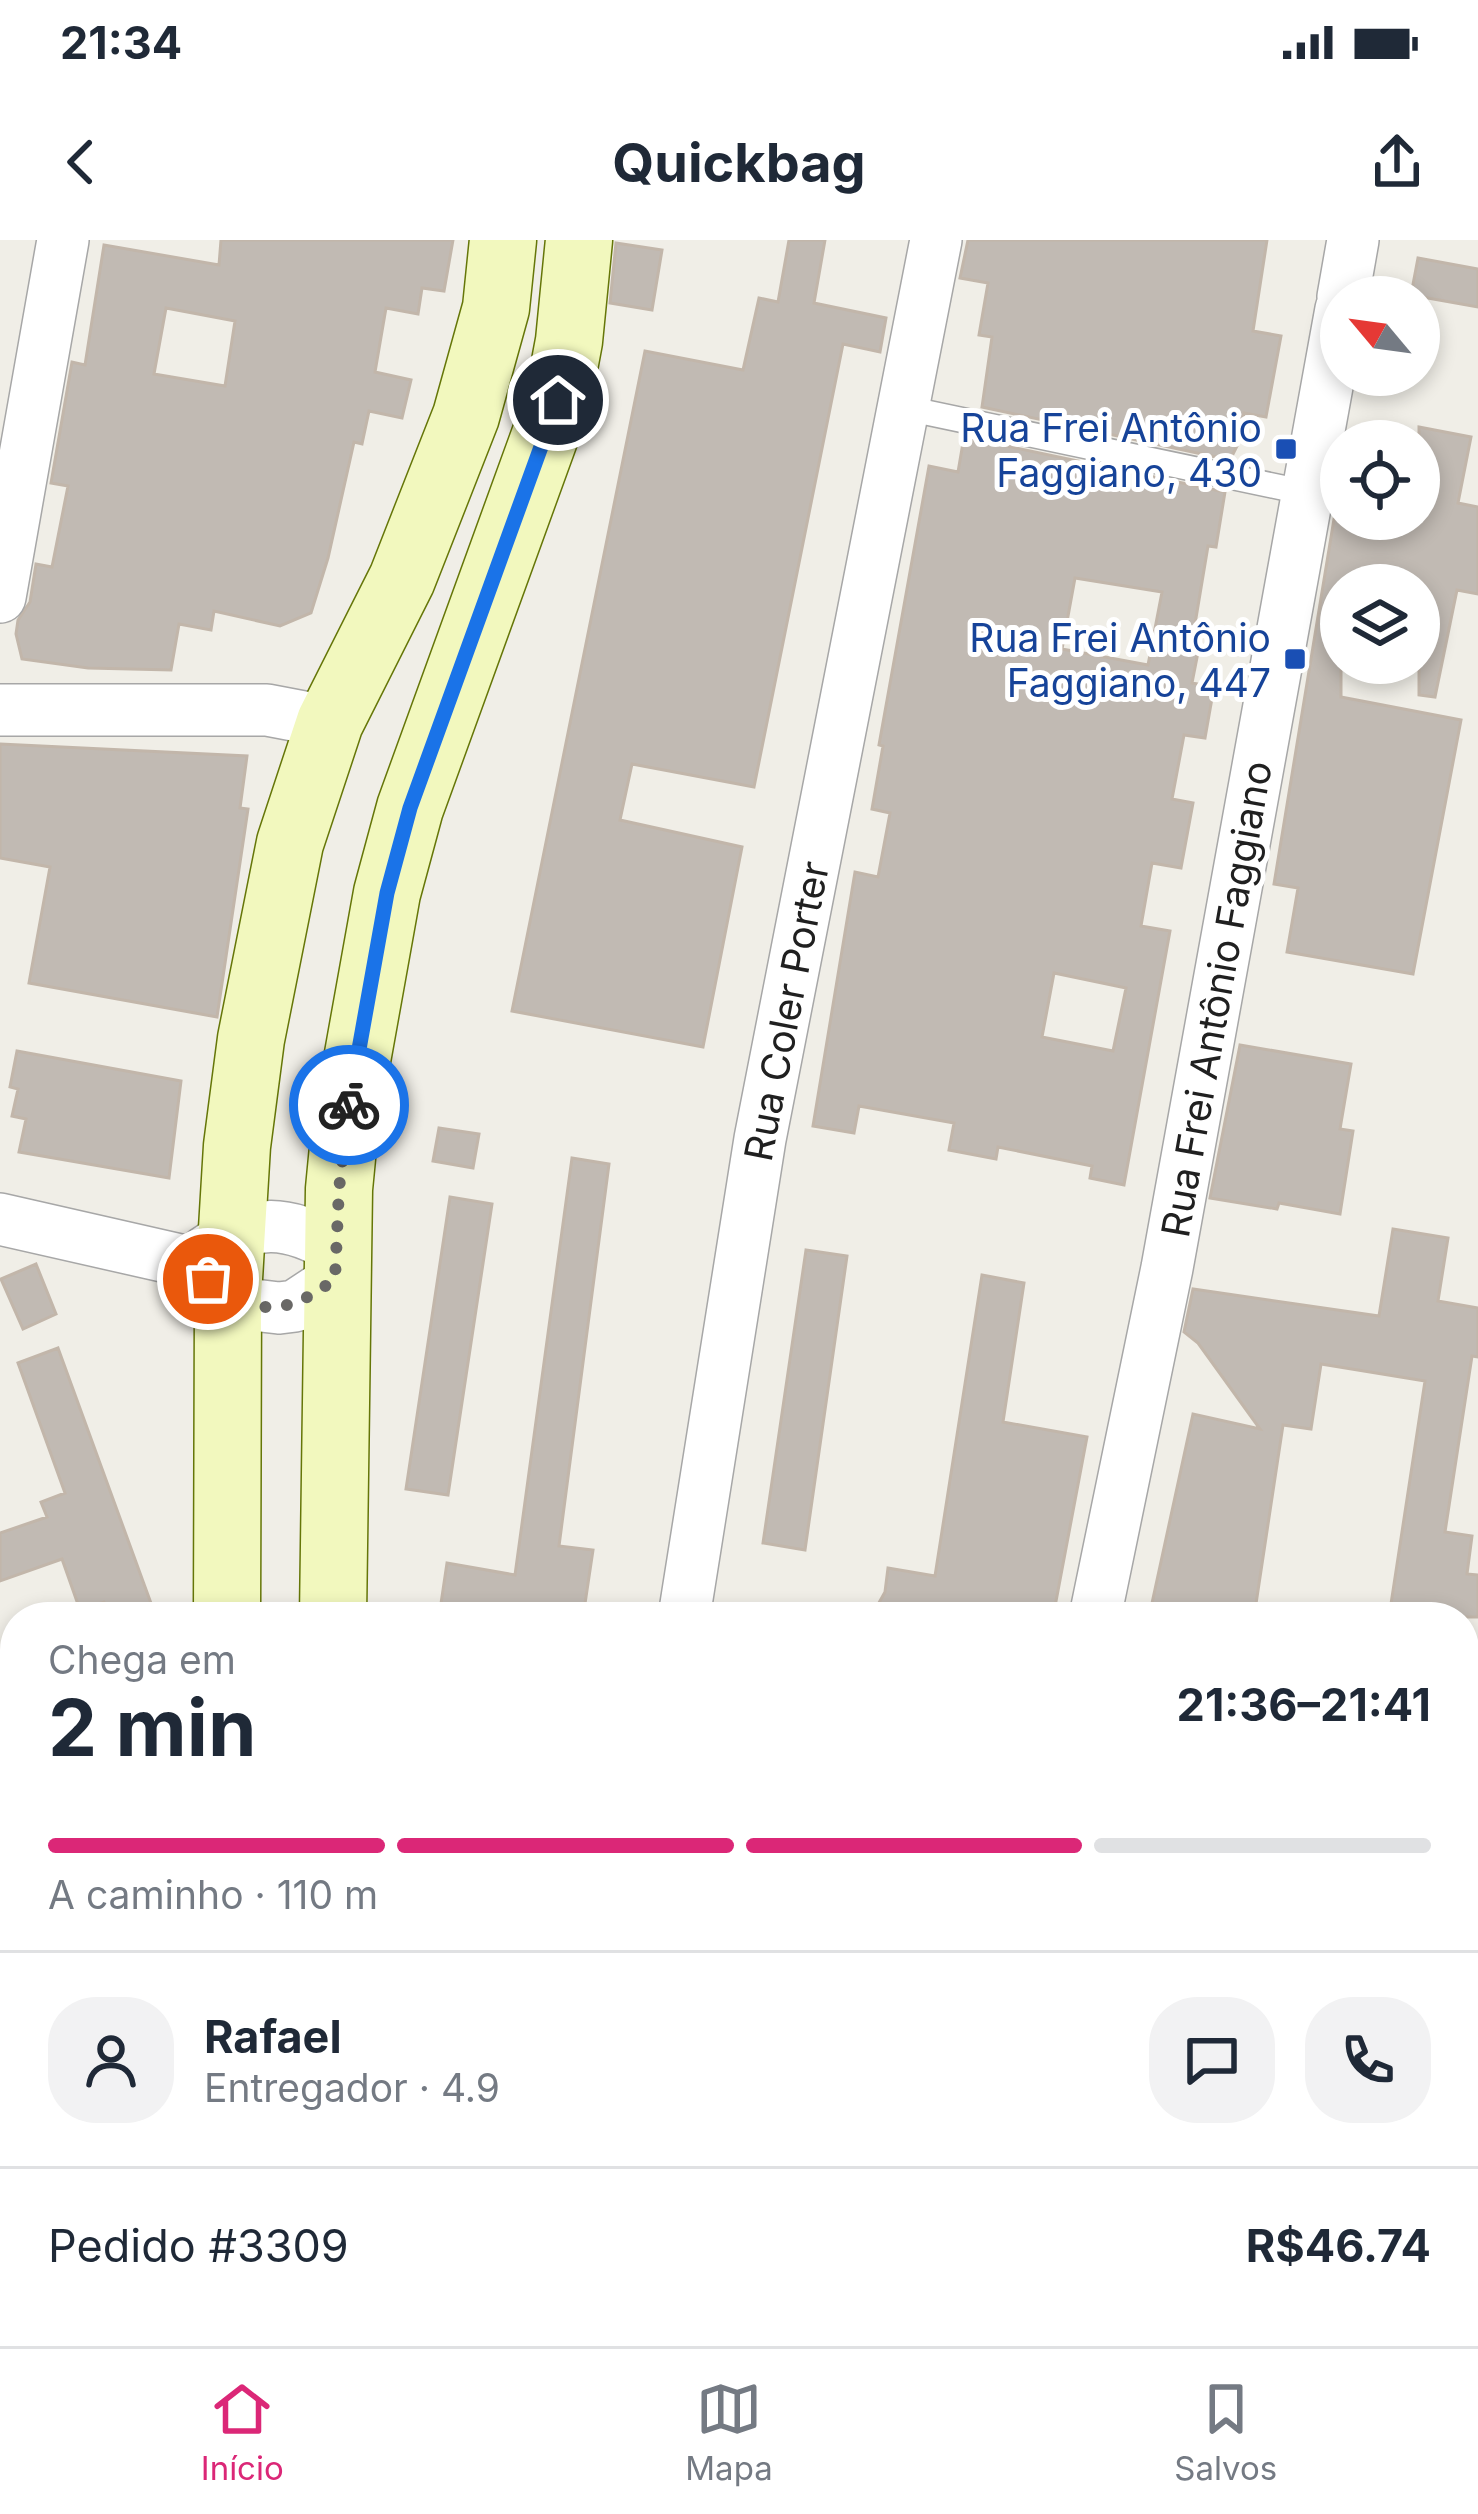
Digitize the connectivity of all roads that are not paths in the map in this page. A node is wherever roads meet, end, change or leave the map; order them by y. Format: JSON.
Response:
{"nodes":[{"id":1,"x":63,"y":240,"type":"edge"},
{"id":2,"x":502,"y":240,"type":"edge"},
{"id":3,"x":579,"y":240,"type":"edge"},
{"id":4,"x":936,"y":240,"type":"edge"},
{"id":5,"x":1354,"y":240,"type":"edge"},
{"id":6,"x":1347,"y":276,"type":"edge"},
{"id":7,"x":1325,"y":396,"type":"edge"},
{"id":8,"x":905,"y":408,"type":"junction"},
{"id":9,"x":1308,"y":493,"type":"junction"},
{"id":10,"x":0,"y":597,"type":"edge"},
{"id":11,"x":0,"y":710,"type":"edge"},
{"id":12,"x":330,"y":722,"type":"junction"},
{"id":13,"x":415,"y":797,"type":"junction"},
{"id":14,"x":0,"y":1219,"type":"edge"},
{"id":15,"x":216,"y":1263,"type":"junction"},
{"id":16,"x":336,"y":1264,"type":"junction"},
{"id":17,"x":227,"y":1602,"type":"edge"},
{"id":18,"x":333,"y":1602,"type":"edge"},
{"id":19,"x":686,"y":1602,"type":"edge"},
{"id":20,"x":1098,"y":1602,"type":"edge"}],
"edges":[{"from":1,"to":10,"type":"street"},
{"from":2,"to":12,"type":"main road"},
{"from":3,"to":13,"type":"main road"},
{"from":4,"to":8,"type":"street","name":"Rua Coler Porter"},
{"from":5,"to":6,"type":"street"},
{"from":7,"to":9,"type":"street","name":"Rua Frei Antônio Faggiano"},
{"from":8,"to":9,"type":"lane"},
{"from":8,"to":19,"type":"street","name":"Rua Coler Porter"},
{"from":9,"to":20,"type":"street","name":"Rua Frei Antônio Faggiano"},
{"from":11,"to":12,"type":"street"},
{"from":12,"to":13,"type":"main road"},
{"from":12,"to":15,"type":"main road"},
{"from":13,"to":16,"type":"main road"},
{"from":14,"to":15,"type":"street"},
{"from":15,"to":16,"type":"street"},
{"from":15,"to":16,"type":"street"},
{"from":15,"to":17,"type":"main road"},
{"from":16,"to":18,"type":"main road"}]}
